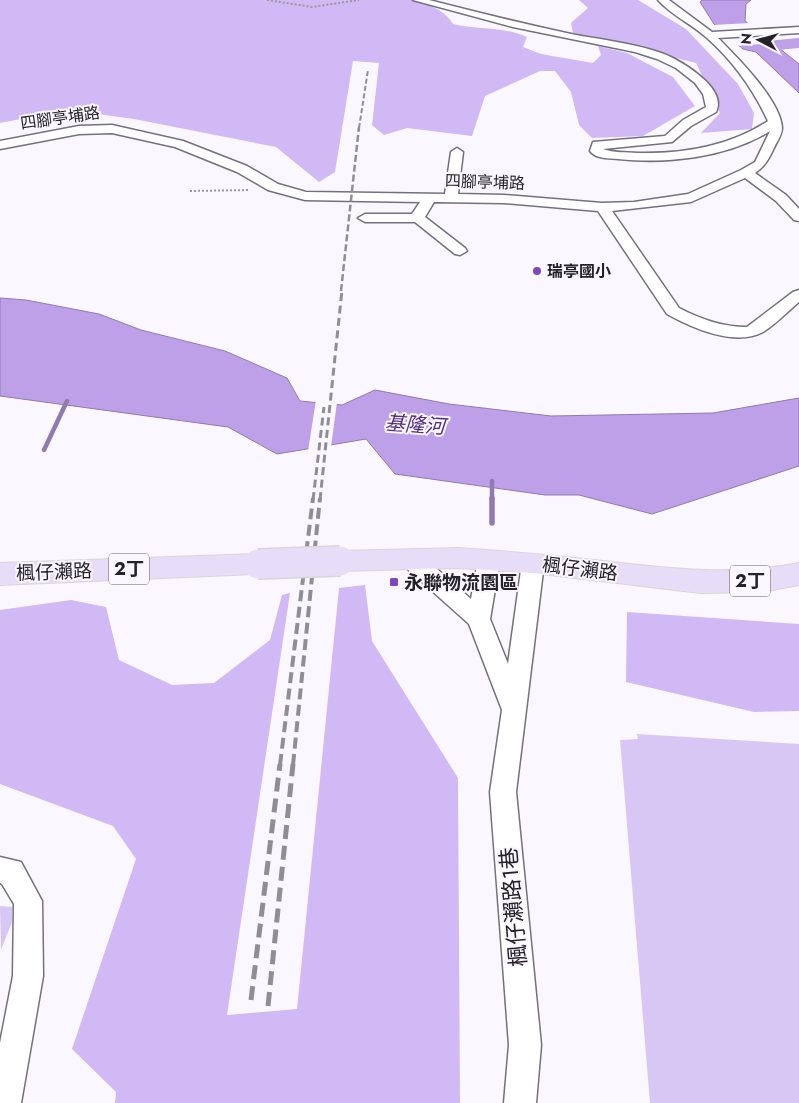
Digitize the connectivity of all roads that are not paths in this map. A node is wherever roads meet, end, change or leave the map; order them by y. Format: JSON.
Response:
{"nodes":[{"id":1,"x":418,"y":0,"type":"edge"},
{"id":2,"x":663,"y":0,"type":"edge"},
{"id":3,"x":799,"y":30,"type":"edge"},
{"id":4,"x":710,"y":36,"type":"junction"},
{"id":5,"x":775,"y":122,"type":"junction"},
{"id":6,"x":0,"y":145,"type":"edge"},
{"id":7,"x":457,"y":152,"type":"dead end"},
{"id":8,"x":746,"y":173,"type":"junction"},
{"id":9,"x":432,"y":197,"type":"junction"},
{"id":10,"x":451,"y":198,"type":"junction"},
{"id":11,"x":602,"y":207,"type":"junction"},
{"id":12,"x":799,"y":217,"type":"edge"},
{"id":13,"x":365,"y":218,"type":"dead end"},
{"id":14,"x":418,"y":218,"type":"junction"},
{"id":15,"x":460,"y":251,"type":"dead end"},
{"id":16,"x":799,"y":295,"type":"edge"},
{"id":17,"x":411,"y":559,"type":"junction"},
{"id":18,"x":489,"y":560,"type":"junction"},
{"id":19,"x":533,"y":563,"type":"junction"},
{"id":20,"x":799,"y":574,"type":"edge"},
{"id":21,"x":6,"y":577,"type":"edge"},
{"id":22,"x":480,"y":620,"type":"junction"},
{"id":23,"x":514,"y":711,"type":"junction"},
{"id":24,"x":0,"y":870,"type":"edge"},
{"id":25,"x":5,"y":1103,"type":"edge"},
{"id":26,"x":520,"y":1103,"type":"edge"}],
"edges":[{"from":1,"to":5,"type":"street"},
{"from":2,"to":4,"type":"street"},
{"from":3,"to":4,"type":"street"},
{"from":4,"to":5,"type":"street"},
{"from":5,"to":8,"type":"street","name":"四腳亭埔路"},
{"from":6,"to":9,"type":"street","name":"四腳亭埔路"},
{"from":7,"to":10,"type":"street"},
{"from":8,"to":11,"type":"street","name":"四腳亭埔路"},
{"from":8,"to":12,"type":"street"},
{"from":9,"to":10,"type":"street","name":"四腳亭埔路"},
{"from":9,"to":14,"type":"street"},
{"from":10,"to":11,"type":"street","name":"四腳亭埔路"},
{"from":11,"to":16,"type":"street"},
{"from":13,"to":14,"type":"street"},
{"from":14,"to":15,"type":"street"},
{"from":17,"to":18,"type":"main road","name":"楓仔瀨路","number":"2丁"},
{"from":17,"to":21,"type":"main road","name":"楓仔瀨路","number":"2丁","bridge":true},
{"from":17,"to":22,"type":"street","name":"楓仔瀨路1巷"},
{"from":18,"to":19,"type":"main road","name":"楓仔瀨路","number":"2丁"},
{"from":18,"to":22,"type":"street","name":"楓仔瀨路1巷"},
{"from":19,"to":20,"type":"main road","name":"楓仔瀨路","number":"2丁"},
{"from":19,"to":23,"type":"street","name":"楓仔瀨路1巷"},
{"from":22,"to":23,"type":"street","name":"楓仔瀨路1巷"},
{"from":23,"to":26,"type":"street","name":"楓仔瀨路1巷"},
{"from":24,"to":25,"type":"street"}]}
